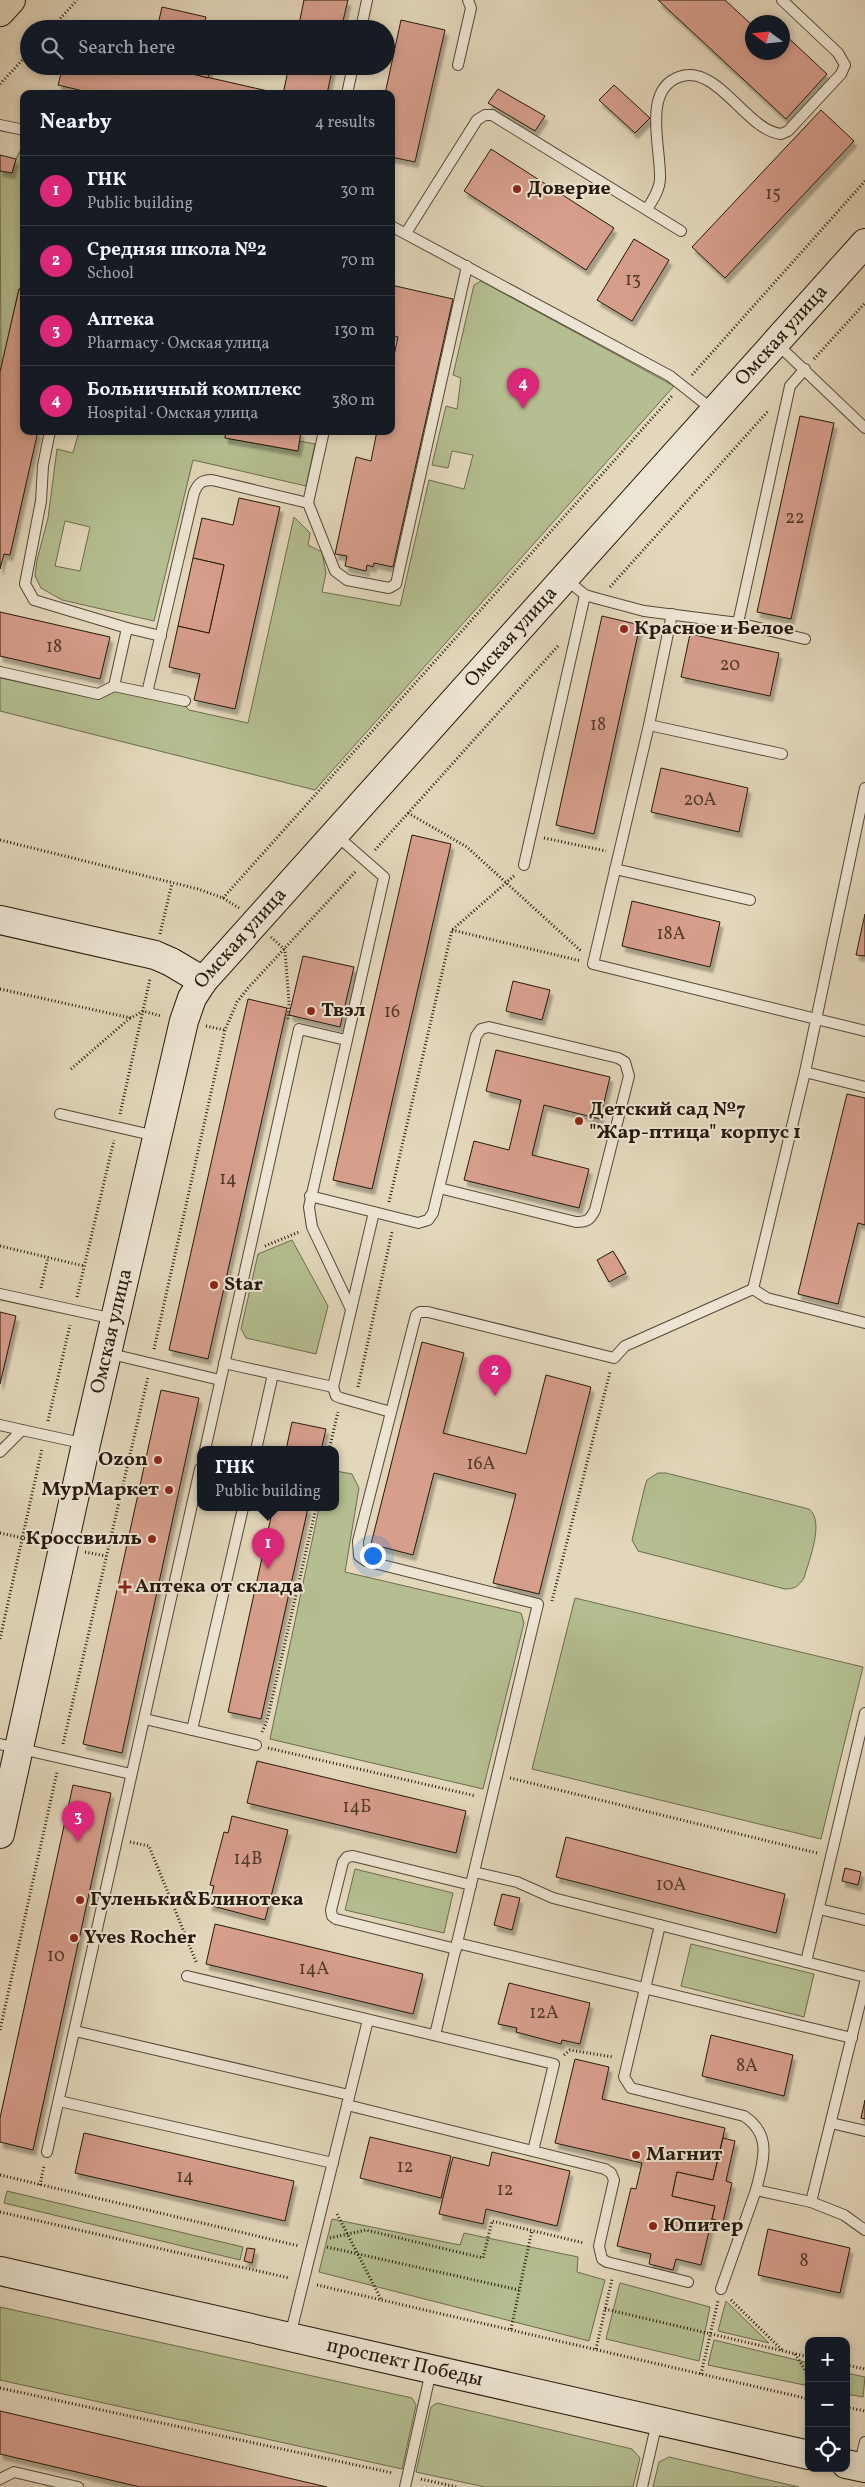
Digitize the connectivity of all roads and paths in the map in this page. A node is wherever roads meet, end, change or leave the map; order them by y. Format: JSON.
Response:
{"nodes":[{"id":1,"x":11,"y":0,"type":"edge"},
{"id":2,"x":77,"y":0,"type":"edge"},
{"id":3,"x":367,"y":0,"type":"edge"},
{"id":4,"x":468,"y":0,"type":"edge"},
{"id":5,"x":782,"y":0,"type":"edge"},
{"id":6,"x":0,"y":12,"type":"edge"},
{"id":7,"x":59,"y":20,"type":"edge"},
{"id":8,"x":363,"y":20,"type":"edge"},
{"id":9,"x":20,"y":63,"type":"edge"},
{"id":10,"x":458,"y":65,"type":"dead end"},
{"id":11,"x":351,"y":75,"type":"edge"},
{"id":12,"x":0,"y":84,"type":"edge"},
{"id":13,"x":348,"y":90,"type":"edge"},
{"id":14,"x":0,"y":125,"type":"edge"},
{"id":15,"x":20,"y":129,"type":"edge"},
{"id":16,"x":865,"y":181,"type":"edge"},
{"id":17,"x":647,"y":209,"type":"junction"},
{"id":18,"x":395,"y":228,"type":"edge"},
{"id":19,"x":681,"y":231,"type":"dead end"},
{"id":20,"x":406,"y":233,"type":"junction"},
{"id":21,"x":865,"y":243,"type":"edge"},
{"id":22,"x":467,"y":266,"type":"junction"},
{"id":23,"x":865,"y":303,"type":"edge"},
{"id":24,"x":776,"y":342,"type":"junction"},
{"id":25,"x":805,"y":369,"type":"junction"},
{"id":26,"x":683,"y":385,"type":"junction"},
{"id":27,"x":790,"y":386,"type":"junction"},
{"id":28,"x":714,"y":411,"type":"junction"},
{"id":29,"x":865,"y":428,"type":"edge"},
{"id":30,"x":49,"y":435,"type":"edge"},
{"id":31,"x":323,"y":435,"type":"edge"},
{"id":32,"x":308,"y":503,"type":"junction"},
{"id":33,"x":575,"y":586,"type":"junction"},
{"id":34,"x":599,"y":599,"type":"junction"},
{"id":35,"x":672,"y":614,"type":"junction"},
{"id":36,"x":579,"y":622,"type":"junction"},
{"id":37,"x":738,"y":623,"type":"junction"},
{"id":38,"x":127,"y":628,"type":"junction"},
{"id":39,"x":161,"y":636,"type":"junction"},
{"id":40,"x":805,"y":639,"type":"dead end"},
{"id":41,"x":0,"y":672,"type":"edge"},
{"id":42,"x":114,"y":686,"type":"junction"},
{"id":43,"x":147,"y":693,"type":"junction"},
{"id":44,"x":185,"y":701,"type":"dead end"},
{"id":45,"x":649,"y":724,"type":"junction"},
{"id":46,"x":782,"y":754,"type":"dead end"},
{"id":47,"x":865,"y":788,"type":"edge"},
{"id":48,"x":408,"y":813,"type":"junction"},
{"id":49,"x":336,"y":835,"type":"junction"},
{"id":50,"x":531,"y":835,"type":"junction"},
{"id":51,"x":0,"y":840,"type":"edge"},
{"id":52,"x":619,"y":854,"type":"junction"},
{"id":53,"x":365,"y":861,"type":"junction"},
{"id":54,"x":524,"y":865,"type":"joint"},
{"id":55,"x":615,"y":869,"type":"junction"},
{"id":56,"x":507,"y":883,"type":"junction"},
{"id":57,"x":222,"y":898,"type":"junction"},
{"id":58,"x":750,"y":900,"type":"dead end"},
{"id":59,"x":256,"y":922,"type":"junction"},
{"id":60,"x":1,"y":924,"type":"edge"},
{"id":61,"x":452,"y":930,"type":"junction"},
{"id":62,"x":285,"y":950,"type":"junction"},
{"id":63,"x":593,"y":964,"type":"junction"},
{"id":64,"x":203,"y":981,"type":"junction"},
{"id":65,"x":0,"y":989,"type":"edge"},
{"id":66,"x":131,"y":1018,"type":"junction"},
{"id":67,"x":816,"y":1019,"type":"junction"},
{"id":68,"x":184,"y":1021,"type":"junction"},
{"id":69,"x":225,"y":1030,"type":"junction"},
{"id":70,"x":299,"y":1030,"type":"junction"},
{"id":71,"x":865,"y":1032,"type":"edge"},
{"id":72,"x":346,"y":1040,"type":"junction"},
{"id":73,"x":71,"y":1069,"type":"dead end"},
{"id":74,"x":805,"y":1072,"type":"junction"},
{"id":75,"x":865,"y":1087,"type":"edge"},
{"id":76,"x":60,"y":1114,"type":"dead end"},
{"id":77,"x":157,"y":1136,"type":"junction"},
{"id":78,"x":439,"y":1188,"type":"junction"},
{"id":79,"x":310,"y":1196,"type":"junction"},
{"id":80,"x":374,"y":1212,"type":"junction"},
{"id":81,"x":391,"y":1216,"type":"junction"},
{"id":82,"x":312,"y":1227,"type":"junction"},
{"id":83,"x":0,"y":1246,"type":"edge"},
{"id":84,"x":249,"y":1253,"type":"junction"},
{"id":85,"x":48,"y":1257,"type":"junction"},
{"id":86,"x":84,"y":1266,"type":"dead end"},
{"id":87,"x":754,"y":1289,"type":"junction"},
{"id":88,"x":0,"y":1294,"type":"edge"},
{"id":89,"x":38,"y":1303,"type":"junction"},
{"id":90,"x":351,"y":1309,"type":"junction"},
{"id":91,"x":114,"y":1320,"type":"junction"},
{"id":92,"x":865,"y":1323,"type":"edge"},
{"id":93,"x":107,"y":1353,"type":"junction"},
{"id":94,"x":614,"y":1358,"type":"junction"},
{"id":95,"x":151,"y":1364,"type":"junction"},
{"id":96,"x":224,"y":1364,"type":"junction"},
{"id":97,"x":273,"y":1374,"type":"junction"},
{"id":98,"x":220,"y":1380,"type":"junction"},
{"id":99,"x":334,"y":1387,"type":"junction"},
{"id":100,"x":341,"y":1398,"type":"junction"},
{"id":101,"x":354,"y":1402,"type":"junction"},
{"id":102,"x":391,"y":1412,"type":"junction"},
{"id":103,"x":0,"y":1425,"type":"edge"},
{"id":104,"x":22,"y":1430,"type":"junction"},
{"id":105,"x":86,"y":1444,"type":"junction"},
{"id":106,"x":206,"y":1446,"type":"edge"},
{"id":107,"x":257,"y":1446,"type":"edge"},
{"id":108,"x":330,"y":1446,"type":"edge"},
{"id":109,"x":0,"y":1452,"type":"edge"},
{"id":110,"x":197,"y":1483,"type":"edge"},
{"id":111,"x":242,"y":1511,"type":"edge"},
{"id":112,"x":315,"y":1511,"type":"edge"},
{"id":113,"x":0,"y":1533,"type":"edge"},
{"id":114,"x":47,"y":1543,"type":"dead end"},
{"id":115,"x":84,"y":1552,"type":"dead end"},
{"id":116,"x":106,"y":1556,"type":"junction"},
{"id":117,"x":538,"y":1604,"type":"junction"},
{"id":118,"x":865,"y":1713,"type":"edge"},
{"id":119,"x":145,"y":1719,"type":"junction"},
{"id":120,"x":192,"y":1730,"type":"junction"},
{"id":121,"x":256,"y":1745,"type":"junction"},
{"id":122,"x":9,"y":1746,"type":"edge"},
{"id":123,"x":60,"y":1758,"type":"junction"},
{"id":124,"x":132,"y":1774,"type":"junction"},
{"id":125,"x":498,"y":1775,"type":"junction"},
{"id":126,"x":492,"y":1800,"type":"junction"},
{"id":127,"x":0,"y":1834,"type":"edge"},
{"id":128,"x":117,"y":1839,"type":"junction"},
{"id":129,"x":830,"y":1856,"type":"junction"},
{"id":130,"x":474,"y":1872,"type":"junction"},
{"id":131,"x":471,"y":1885,"type":"junction"},
{"id":132,"x":819,"y":1909,"type":"junction"},
{"id":133,"x":865,"y":1920,"type":"edge"},
{"id":134,"x":660,"y":1925,"type":"junction"},
{"id":135,"x":456,"y":1946,"type":"junction"},
{"id":136,"x":806,"y":1962,"type":"junction"},
{"id":137,"x":187,"y":1976,"type":"dead end"},
{"id":138,"x":865,"y":1977,"type":"edge"},
{"id":139,"x":204,"y":1980,"type":"junction"},
{"id":140,"x":865,"y":1983,"type":"edge"},
{"id":141,"x":643,"y":1988,"type":"junction"},
{"id":142,"x":862,"y":2008,"type":"edge"},
{"id":143,"x":368,"y":2020,"type":"junction"},
{"id":144,"x":0,"y":2030,"type":"edge"},
{"id":145,"x":75,"y":2031,"type":"junction"},
{"id":146,"x":435,"y":2035,"type":"junction"},
{"id":147,"x":852,"y":2038,"type":"junction"},
{"id":148,"x":626,"y":2059,"type":"junction"},
{"id":149,"x":554,"y":2064,"type":"junction"},
{"id":150,"x":59,"y":2100,"type":"junction"},
{"id":151,"x":348,"y":2100,"type":"junction"},
{"id":152,"x":831,"y":2123,"type":"junction"},
{"id":153,"x":865,"y":2131,"type":"edge"},
{"id":154,"x":533,"y":2151,"type":"junction"},
{"id":155,"x":47,"y":2152,"type":"joint"},
{"id":156,"x":333,"y":2164,"type":"junction"},
{"id":157,"x":0,"y":2175,"type":"edge"},
{"id":158,"x":40,"y":2185,"type":"junction"},
{"id":159,"x":756,"y":2190,"type":"junction"},
{"id":160,"x":325,"y":2193,"type":"junction"},
{"id":161,"x":811,"y":2202,"type":"junction"},
{"id":162,"x":0,"y":2212,"type":"edge"},
{"id":163,"x":532,"y":2230,"type":"junction"},
{"id":164,"x":865,"y":2230,"type":"edge"},
{"id":165,"x":347,"y":2233,"type":"junction"},
{"id":166,"x":312,"y":2246,"type":"junction"},
{"id":167,"x":598,"y":2246,"type":"junction"},
{"id":168,"x":359,"y":2254,"type":"junction"},
{"id":169,"x":0,"y":2271,"type":"edge"},
{"id":170,"x":304,"y":2282,"type":"junction"},
{"id":171,"x":688,"y":2282,"type":"dead end"},
{"id":172,"x":611,"y":2284,"type":"dead end"},
{"id":173,"x":518,"y":2290,"type":"junction"},
{"id":174,"x":720,"y":2290,"type":"junction"},
{"id":175,"x":381,"y":2299,"type":"junction"},
{"id":176,"x":605,"y":2310,"type":"junction"},
{"id":177,"x":511,"y":2330,"type":"junction"},
{"id":178,"x":710,"y":2334,"type":"junction"},
{"id":179,"x":290,"y":2337,"type":"junction"},
{"id":180,"x":596,"y":2349,"type":"junction"},
{"id":181,"x":783,"y":2351,"type":"junction"},
{"id":182,"x":796,"y":2354,"type":"junction"},
{"id":183,"x":805,"y":2356,"type":"edge"},
{"id":184,"x":850,"y":2366,"type":"edge"},
{"id":185,"x":432,"y":2369,"type":"junction"},
{"id":186,"x":805,"y":2369,"type":"edge"},
{"id":187,"x":865,"y":2369,"type":"edge"},
{"id":188,"x":701,"y":2374,"type":"junction"},
{"id":189,"x":0,"y":2388,"type":"edge"},
{"id":190,"x":805,"y":2398,"type":"edge"},
{"id":191,"x":850,"y":2408,"type":"edge"},
{"id":192,"x":865,"y":2411,"type":"edge"},
{"id":193,"x":657,"y":2421,"type":"junction"},
{"id":194,"x":805,"y":2454,"type":"edge"},
{"id":195,"x":408,"y":2476,"type":"junction"},
{"id":196,"x":0,"y":2479,"type":"edge"},
{"id":197,"x":78,"y":2487,"type":"edge"},
{"id":198,"x":405,"y":2487,"type":"edge"},
{"id":199,"x":457,"y":2487,"type":"edge"},
{"id":200,"x":642,"y":2487,"type":"edge"}],
"edges":[{"from":1,"to":6,"type":"main road"},
{"from":2,"to":7,"type":"path"},
{"from":3,"to":8,"type":"lane"},
{"from":4,"to":10,"type":"lane"},
{"from":5,"to":17,"type":"lane"},
{"from":9,"to":12,"type":"path"},
{"from":11,"to":13,"type":"lane"},
{"from":14,"to":15,"type":"lane"},
{"from":16,"to":26,"type":"path"},
{"from":17,"to":19,"type":"lane"},
{"from":17,"to":20,"type":"lane"},
{"from":18,"to":20,"type":"lane"},
{"from":20,"to":22,"type":"lane"},
{"from":21,"to":24,"type":"main road","name":"Омская улица"},
{"from":22,"to":26,"type":"lane"},
{"from":22,"to":32,"type":"lane"},
{"from":23,"to":25,"type":"path"},
{"from":24,"to":25,"type":"lane"},
{"from":24,"to":28,"type":"main road","name":"Омская улица"},
{"from":25,"to":27,"type":"lane"},
{"from":25,"to":29,"type":"lane"},
{"from":26,"to":28,"type":"lane"},
{"from":26,"to":57,"type":"path"},
{"from":27,"to":34,"type":"path"},
{"from":27,"to":37,"type":"lane"},
{"from":28,"to":33,"type":"main road","name":"Омская улица"},
{"from":30,"to":38,"type":"lane"},
{"from":31,"to":32,"type":"lane"},
{"from":32,"to":39,"type":"lane"},
{"from":33,"to":34,"type":"lane"},
{"from":33,"to":36,"type":"lane"},
{"from":33,"to":49,"type":"main road","name":"Омская улица"},
{"from":34,"to":35,"type":"lane"},
{"from":35,"to":37,"type":"lane"},
{"from":35,"to":45,"type":"lane"},
{"from":36,"to":48,"type":"path"},
{"from":36,"to":50,"type":"lane"},
{"from":37,"to":40,"type":"lane"},
{"from":38,"to":39,"type":"lane"},
{"from":38,"to":42,"type":"lane"},
{"from":39,"to":43,"type":"lane"},
{"from":41,"to":42,"type":"lane"},
{"from":42,"to":43,"type":"lane"},
{"from":43,"to":44,"type":"lane"},
{"from":45,"to":46,"type":"lane"},
{"from":45,"to":52,"type":"lane"},
{"from":47,"to":67,"type":"lane"},
{"from":48,"to":53,"type":"path"},
{"from":48,"to":56,"type":"path"},
{"from":49,"to":53,"type":"lane"},
{"from":49,"to":59,"type":"main road","name":"Омская улица"},
{"from":50,"to":52,"type":"path"},
{"from":50,"to":54,"type":"lane"},
{"from":51,"to":57,"type":"path"},
{"from":52,"to":55,"type":"lane"},
{"from":53,"to":62,"type":"path"},
{"from":53,"to":72,"type":"lane"},
{"from":54,"to":56,"type":"path"},
{"from":55,"to":58,"type":"lane"},
{"from":55,"to":63,"type":"lane"},
{"from":56,"to":61,"type":"path"},
{"from":56,"to":63,"type":"path"},
{"from":57,"to":59,"type":"path"},
{"from":59,"to":62,"type":"path"},
{"from":59,"to":64,"type":"main road","name":"Омская улица"},
{"from":60,"to":64,"type":"main road"},
{"from":61,"to":63,"type":"path"},
{"from":61,"to":81,"type":"path"},
{"from":62,"to":69,"type":"path"},
{"from":62,"to":70,"type":"path"},
{"from":63,"to":67,"type":"lane"},
{"from":64,"to":68,"type":"main road","name":"Омская улица"},
{"from":65,"to":66,"type":"path"},
{"from":66,"to":68,"type":"path"},
{"from":66,"to":73,"type":"path"},
{"from":67,"to":71,"type":"lane"},
{"from":67,"to":74,"type":"lane"},
{"from":68,"to":69,"type":"path"},
{"from":68,"to":77,"type":"main road","name":"Омская улица"},
{"from":69,"to":95,"type":"path"},
{"from":70,"to":72,"type":"lane"},
{"from":70,"to":84,"type":"lane"},
{"from":72,"to":79,"type":"lane"},
{"from":74,"to":75,"type":"lane"},
{"from":74,"to":87,"type":"lane"},
{"from":76,"to":77,"type":"lane"},
{"from":77,"to":91,"type":"main road","name":"Омская улица"},
{"from":78,"to":78,"type":"lane"},
{"from":78,"to":81,"type":"lane"},
{"from":79,"to":80,"type":"lane"},
{"from":79,"to":82,"type":"lane"},
{"from":80,"to":81,"type":"lane"},
{"from":80,"to":90,"type":"lane"},
{"from":81,"to":101,"type":"path"},
{"from":82,"to":84,"type":"path"},
{"from":82,"to":90,"type":"lane"},
{"from":83,"to":85,"type":"path"},
{"from":84,"to":96,"type":"lane"},
{"from":85,"to":86,"type":"path"},
{"from":85,"to":89,"type":"path"},
{"from":87,"to":92,"type":"lane"},
{"from":87,"to":94,"type":"lane"},
{"from":88,"to":89,"type":"lane"},
{"from":89,"to":91,"type":"lane"},
{"from":90,"to":99,"type":"lane"},
{"from":91,"to":93,"type":"main road","name":"Омская улица"},
{"from":93,"to":95,"type":"lane"},
{"from":93,"to":105,"type":"main road","name":"Омская улица"},
{"from":94,"to":102,"type":"lane"},
{"from":94,"to":117,"type":"path"},
{"from":95,"to":98,"type":"lane"},
{"from":95,"to":116,"type":"path"},
{"from":96,"to":97,"type":"lane"},
{"from":96,"to":98,"type":"lane"},
{"from":97,"to":99,"type":"lane"},
{"from":97,"to":107,"type":"lane"},
{"from":98,"to":106,"type":"lane"},
{"from":99,"to":100,"type":"lane"},
{"from":100,"to":101,"type":"lane"},
{"from":100,"to":108,"type":"path"},
{"from":101,"to":102,"type":"lane"},
{"from":102,"to":117,"type":"lane"},
{"from":103,"to":104,"type":"lane"},
{"from":104,"to":105,"type":"lane"},
{"from":104,"to":109,"type":"lane"},
{"from":105,"to":122,"type":"main road","name":"Омская улица"},
{"from":110,"to":119,"type":"lane"},
{"from":111,"to":120,"type":"lane"},
{"from":112,"to":121,"type":"path"},
{"from":113,"to":114,"type":"path"},
{"from":115,"to":116,"type":"path"},
{"from":116,"to":123,"type":"path"},
{"from":117,"to":125,"type":"lane"},
{"from":118,"to":129,"type":"lane"},
{"from":119,"to":120,"type":"lane"},
{"from":119,"to":124,"type":"lane"},
{"from":120,"to":121,"type":"lane"},
{"from":121,"to":126,"type":"path"},
{"from":122,"to":123,"type":"lane"},
{"from":122,"to":127,"type":"main road","name":"Омская улица"},
{"from":123,"to":124,"type":"lane"},
{"from":123,"to":144,"type":"path"},
{"from":124,"to":128,"type":"lane"},
{"from":125,"to":126,"type":"lane"},
{"from":125,"to":129,"type":"path"},
{"from":126,"to":130,"type":"lane"},
{"from":128,"to":139,"type":"path"},
{"from":128,"to":145,"type":"lane"},
{"from":129,"to":132,"type":"lane"},
{"from":130,"to":131,"type":"lane"},
{"from":130,"to":134,"type":"lane"},
{"from":131,"to":135,"type":"lane"},
{"from":131,"to":135,"type":"lane"},
{"from":132,"to":133,"type":"lane"},
{"from":132,"to":136,"type":"lane"},
{"from":134,"to":136,"type":"lane"},
{"from":134,"to":141,"type":"lane"},
{"from":135,"to":141,"type":"lane"},
{"from":135,"to":146,"type":"lane"},
{"from":136,"to":138,"type":"lane"},
{"from":137,"to":139,"type":"lane"},
{"from":139,"to":143,"type":"lane"},
{"from":140,"to":142,"type":"lane"},
{"from":141,"to":147,"type":"lane"},
{"from":141,"to":148,"type":"lane"},
{"from":142,"to":147,"type":"lane"},
{"from":143,"to":146,"type":"lane"},
{"from":143,"to":151,"type":"lane"},
{"from":145,"to":150,"type":"lane"},
{"from":145,"to":151,"type":"lane"},
{"from":146,"to":149,"type":"lane"},
{"from":147,"to":152,"type":"lane"},
{"from":148,"to":149,"type":"path"},
{"from":148,"to":159,"type":"lane"},
{"from":149,"to":154,"type":"lane"},
{"from":150,"to":155,"type":"lane"},
{"from":150,"to":156,"type":"lane"},
{"from":151,"to":154,"type":"lane"},
{"from":151,"to":156,"type":"lane"},
{"from":152,"to":153,"type":"lane"},
{"from":152,"to":161,"type":"lane"},
{"from":154,"to":167,"type":"lane"},
{"from":155,"to":158,"type":"path"},
{"from":156,"to":160,"type":"lane"},
{"from":157,"to":158,"type":"path"},
{"from":158,"to":166,"type":"path"},
{"from":159,"to":161,"type":"lane"},
{"from":159,"to":174,"type":"lane"},
{"from":160,"to":165,"type":"path"},
{"from":160,"to":166,"type":"lane"},
{"from":161,"to":164,"type":"lane"},
{"from":162,"to":170,"type":"path"},
{"from":163,"to":165,"type":"path"},
{"from":163,"to":167,"type":"path"},
{"from":163,"to":173,"type":"path"},
{"from":165,"to":166,"type":"path"},
{"from":165,"to":168,"type":"path"},
{"from":166,"to":168,"type":"path"},
{"from":166,"to":170,"type":"lane"},
{"from":167,"to":171,"type":"lane"},
{"from":168,"to":173,"type":"path"},
{"from":168,"to":175,"type":"path"},
{"from":169,"to":179,"type":"main road","name":"проспект Победы"},
{"from":170,"to":175,"type":"path"},
{"from":170,"to":179,"type":"lane"},
{"from":172,"to":176,"type":"path"},
{"from":173,"to":177,"type":"path"},
{"from":174,"to":178,"type":"path"},
{"from":174,"to":181,"type":"path"},
{"from":175,"to":177,"type":"path"},
{"from":176,"to":178,"type":"path"},
{"from":176,"to":180,"type":"path"},
{"from":177,"to":180,"type":"path"},
{"from":178,"to":181,"type":"path"},
{"from":178,"to":188,"type":"path"},
{"from":179,"to":185,"type":"main road","name":"проспект Победы"},
{"from":180,"to":188,"type":"path"},
{"from":181,"to":182,"type":"path"},
{"from":182,"to":183,"type":"path"},
{"from":182,"to":186,"type":"path"},
{"from":184,"to":187,"type":"path"},
{"from":185,"to":193,"type":"main road","name":"проспект Победы"},
{"from":185,"to":195,"type":"lane"},
{"from":188,"to":190,"type":"path"},
{"from":189,"to":195,"type":"path"},
{"from":191,"to":192,"type":"path"},
{"from":193,"to":194,"type":"main road","name":"проспект Победы"},
{"from":193,"to":200,"type":"lane"},
{"from":195,"to":198,"type":"lane"},
{"from":195,"to":199,"type":"path"},
{"from":196,"to":197,"type":"lane"}]}
